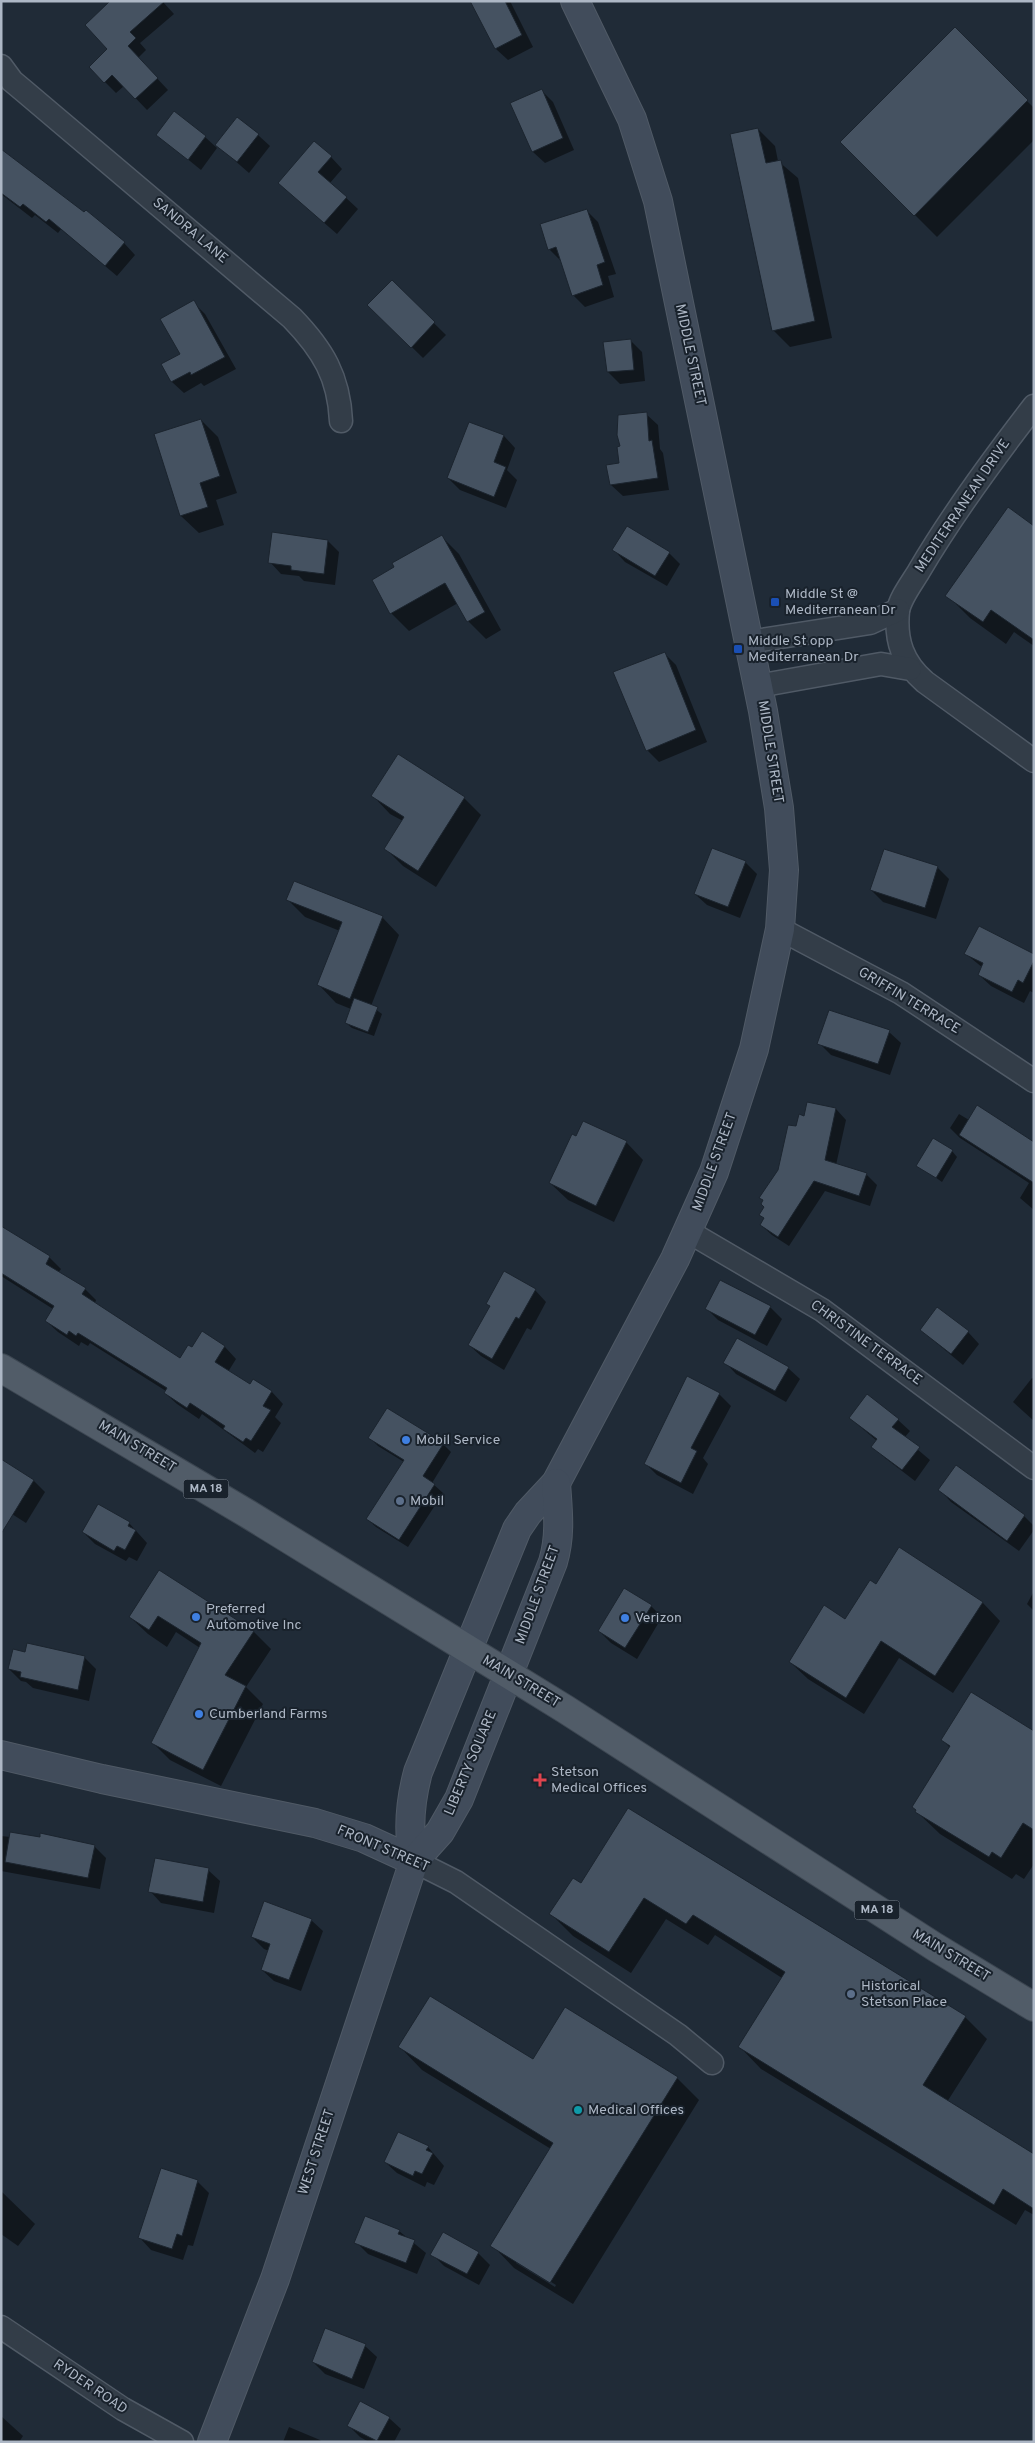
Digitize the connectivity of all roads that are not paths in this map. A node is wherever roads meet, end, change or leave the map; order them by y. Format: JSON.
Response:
{"nodes":[{"id":1,"x":575,"y":1,"type":"edge"},
{"id":2,"x":1,"y":66,"type":"edge"},
{"id":3,"x":1034,"y":406,"type":"edge"},
{"id":4,"x":341,"y":421,"type":"dead end"},
{"id":5,"x":898,"y":610,"type":"junction"},
{"id":6,"x":750,"y":642,"type":"junction"},
{"id":7,"x":910,"y":669,"type":"junction"},
{"id":8,"x":758,"y":686,"type":"junction"},
{"id":9,"x":1034,"y":761,"type":"edge"},
{"id":10,"x":780,"y":929,"type":"junction"},
{"id":11,"x":1034,"y":1081,"type":"edge"},
{"id":12,"x":689,"y":1232,"type":"junction"},
{"id":13,"x":1,"y":1368,"type":"edge"},
{"id":14,"x":1034,"y":1468,"type":"edge"},
{"id":15,"x":556,"y":1483,"type":"junction"},
{"id":16,"x":467,"y":1649,"type":"junction"},
{"id":17,"x":508,"y":1674,"type":"junction"},
{"id":18,"x":1,"y":1755,"type":"edge"},
{"id":19,"x":414,"y":1860,"type":"junction"},
{"id":20,"x":1034,"y":2006,"type":"edge"},
{"id":21,"x":712,"y":2063,"type":"dead end"},
{"id":22,"x":1,"y":2327,"type":"edge"},
{"id":23,"x":182,"y":2442,"type":"edge"},
{"id":24,"x":212,"y":2442,"type":"edge"}],
"edges":[{"from":1,"to":6,"type":"main road","name":"MIDDLE STREET"},
{"from":2,"to":4,"type":"street","name":"SANDRA LANE"},
{"from":3,"to":5,"type":"street","name":"MEDITERRANEAN DRIVE"},
{"from":5,"to":6,"type":"street"},
{"from":5,"to":7,"type":"street","name":"MEDITERRANEAN DRIVE"},
{"from":6,"to":8,"type":"main road","name":"MIDDLE STREET"},
{"from":7,"to":8,"type":"street"},
{"from":7,"to":9,"type":"street","name":"MEDITERRANEAN DRIVE"},
{"from":8,"to":10,"type":"main road","name":"MIDDLE STREET"},
{"from":10,"to":11,"type":"street","name":"GRIFFIN TERRACE"},
{"from":10,"to":12,"type":"main road","name":"MIDDLE STREET"},
{"from":12,"to":14,"type":"street","name":"CHRISTINE TERRACE"},
{"from":12,"to":15,"type":"main road","name":"MIDDLE STREET"},
{"from":13,"to":16,"type":"main road","name":"MAIN STREET","number":"MA 18"},
{"from":15,"to":16,"type":"main road","name":"MIDDLE STREET"},
{"from":15,"to":17,"type":"main road","name":"MIDDLE STREET"},
{"from":16,"to":17,"type":"main road","name":"MAIN STREET","number":"MA 18"},
{"from":16,"to":19,"type":"main road"},
{"from":17,"to":19,"type":"main road","name":"LIBERTY SQUARE"},
{"from":17,"to":20,"type":"main road","name":"MAIN STREET","number":"MA 18"},
{"from":18,"to":19,"type":"main road","name":"FRONT STREET"},
{"from":19,"to":21,"type":"street","name":"FRONT STREET"},
{"from":19,"to":24,"type":"main road","name":"WEST STREET"},
{"from":22,"to":23,"type":"street","name":"RYDER ROAD"}]}
